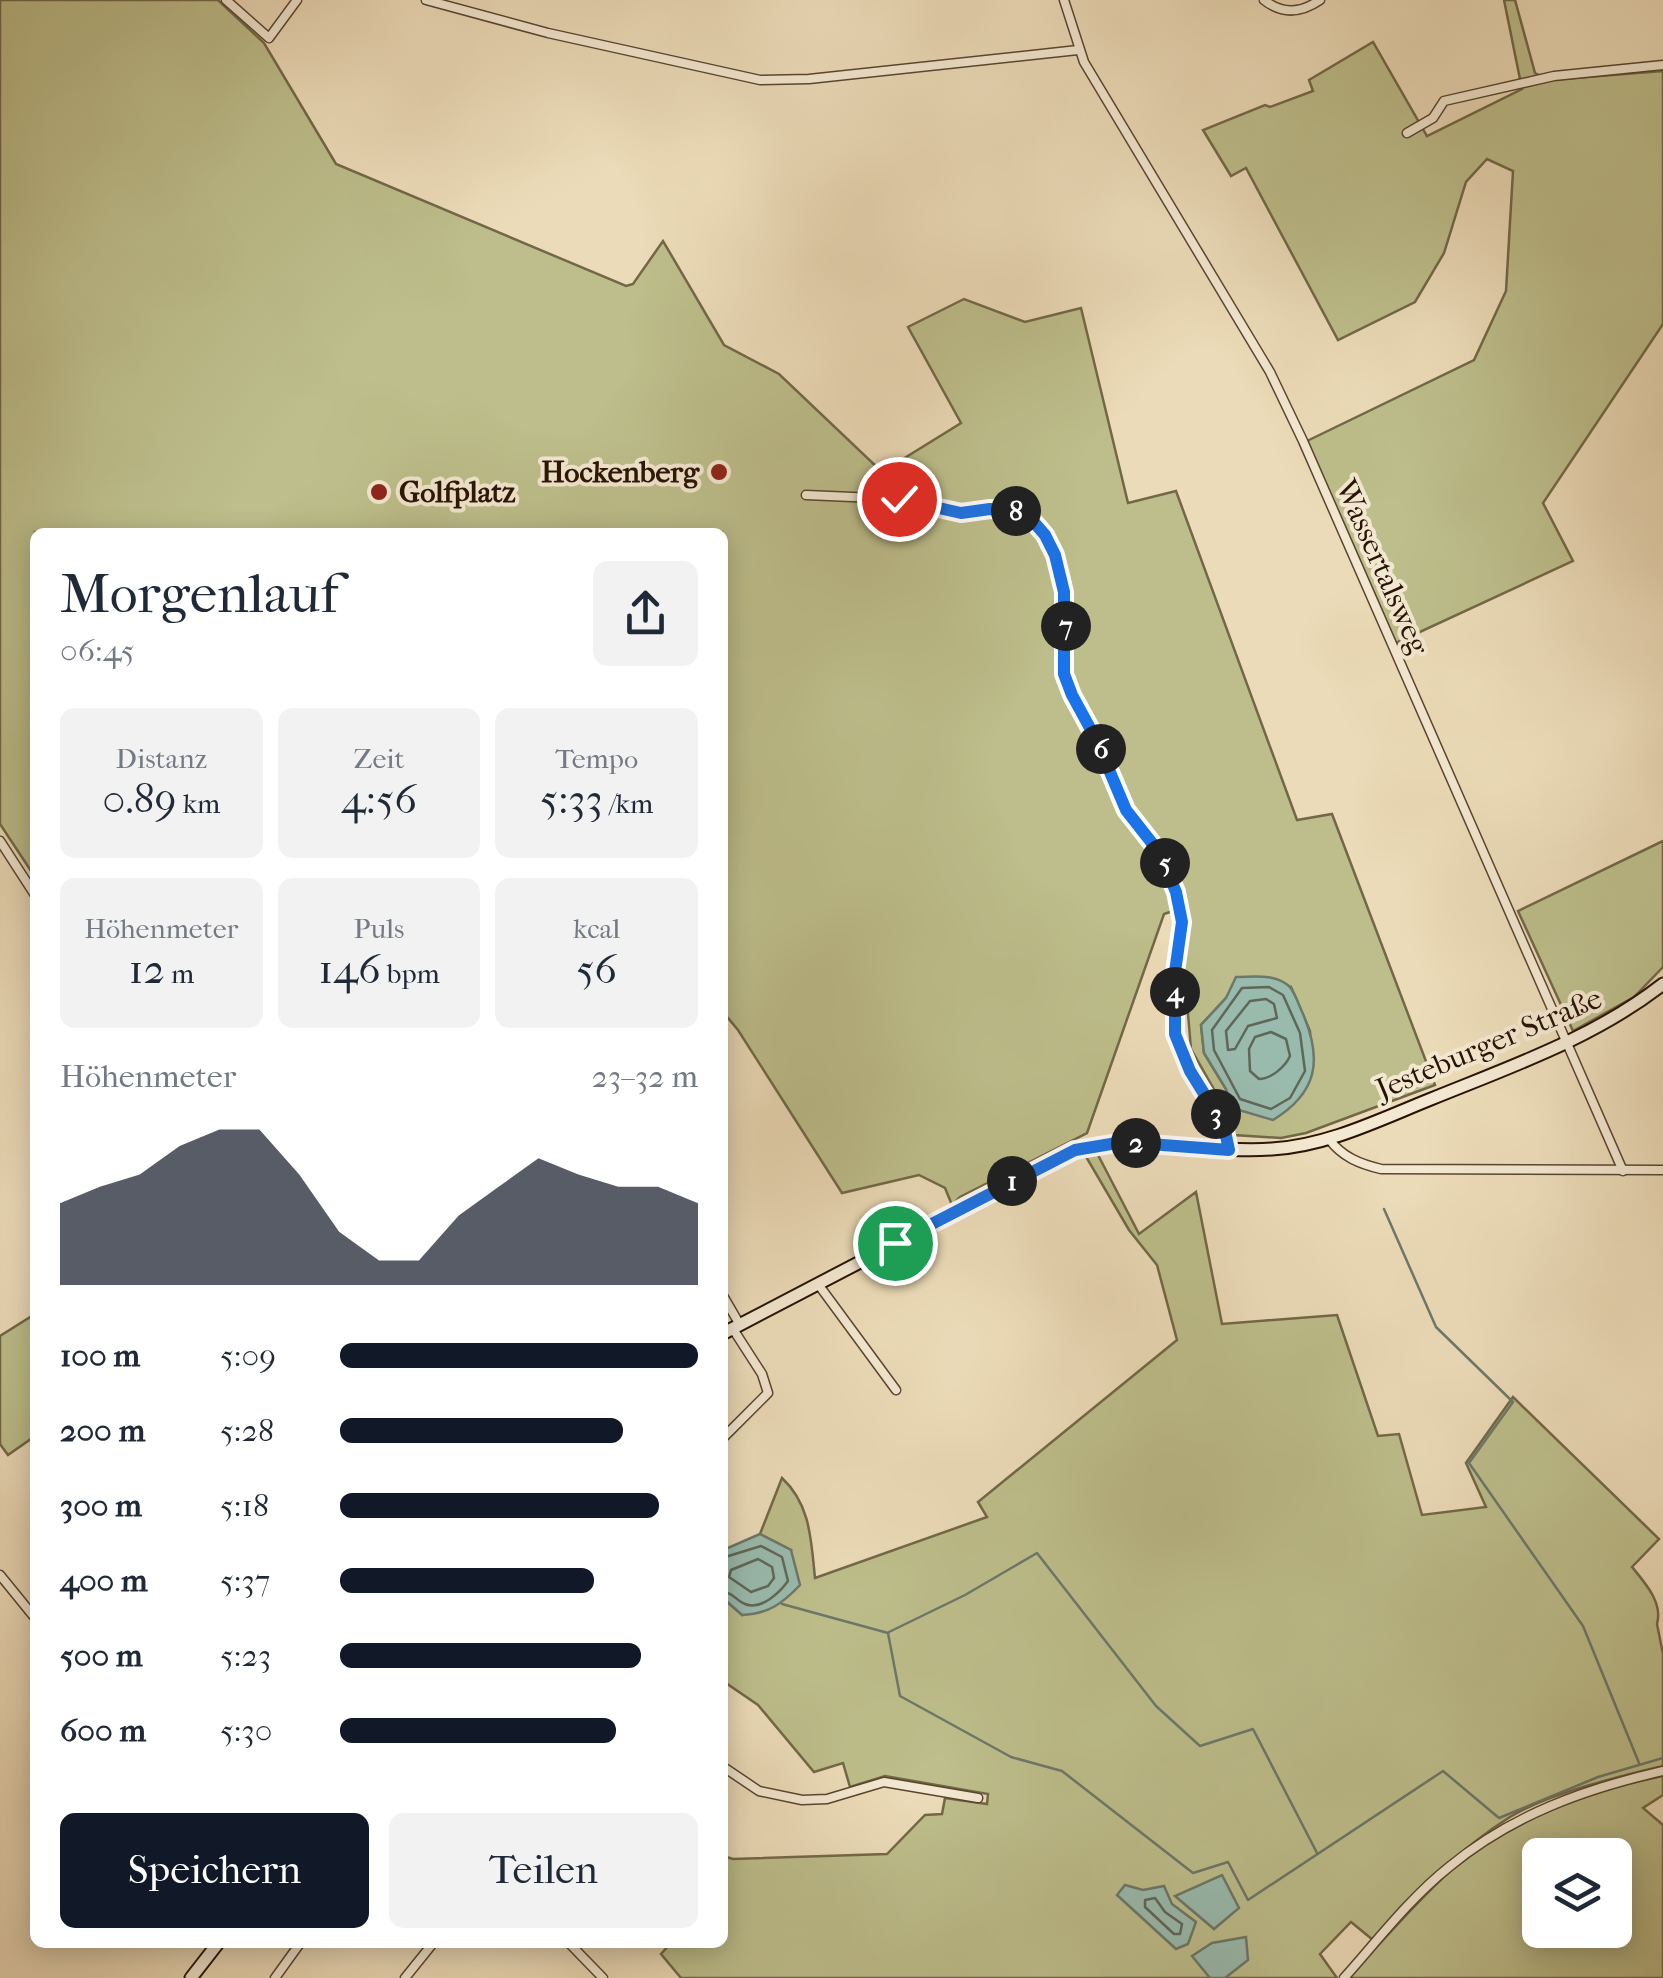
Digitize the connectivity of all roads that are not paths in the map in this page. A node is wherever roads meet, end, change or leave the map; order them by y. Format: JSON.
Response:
{"nodes":[{"id":1,"x":226,"y":0,"type":"edge"},
{"id":2,"x":297,"y":0,"type":"edge"},
{"id":3,"x":426,"y":0,"type":"edge"},
{"id":4,"x":1064,"y":0,"type":"edge"},
{"id":5,"x":1264,"y":0,"type":"edge"},
{"id":6,"x":1320,"y":0,"type":"edge"},
{"id":7,"x":1078,"y":50,"type":"junction"},
{"id":8,"x":1663,"y":65,"type":"edge"},
{"id":9,"x":1407,"y":133,"type":"dead end"},
{"id":10,"x":806,"y":495,"type":"dead end"},
{"id":11,"x":0,"y":842,"type":"edge"},
{"id":12,"x":30,"y":887,"type":"edge"},
{"id":13,"x":1663,"y":984,"type":"edge"},
{"id":14,"x":1567,"y":1044,"type":"junction"},
{"id":15,"x":1329,"y":1138,"type":"junction"},
{"id":16,"x":1229,"y":1150,"type":"junction"},
{"id":17,"x":1663,"y":1170,"type":"edge"},
{"id":18,"x":1623,"y":1171,"type":"junction"},
{"id":19,"x":818,"y":1284,"type":"junction"},
{"id":20,"x":732,"y":1329,"type":"edge"},
{"id":21,"x":896,"y":1390,"type":"dead end"},
{"id":22,"x":728,"y":1434,"type":"edge"},
{"id":23,"x":0,"y":1575,"type":"edge"},
{"id":24,"x":30,"y":1612,"type":"edge"},
{"id":25,"x":728,"y":1770,"type":"edge"},
{"id":26,"x":1663,"y":1771,"type":"edge"},
{"id":27,"x":978,"y":1798,"type":"dead end"},
{"id":28,"x":214,"y":1948,"type":"edge"},
{"id":29,"x":297,"y":1948,"type":"edge"},
{"id":30,"x":429,"y":1948,"type":"edge"},
{"id":31,"x":574,"y":1948,"type":"edge"},
{"id":32,"x":190,"y":1978,"type":"edge"},
{"id":33,"x":275,"y":1978,"type":"edge"},
{"id":34,"x":404,"y":1978,"type":"edge"},
{"id":35,"x":603,"y":1978,"type":"edge"},
{"id":36,"x":1344,"y":1978,"type":"edge"}],
"edges":[{"from":1,"to":2,"type":"street"},
{"from":3,"to":7,"type":"street"},
{"from":4,"to":7,"type":"street","name":"Wassertalsweg"},
{"from":5,"to":6,"type":"street"},
{"from":7,"to":14,"type":"street","name":"Wassertalsweg"},
{"from":8,"to":9,"type":"street"},
{"from":10,"to":16,"type":"street"},
{"from":11,"to":12,"type":"street"},
{"from":13,"to":14,"type":"main road","name":"Jesteburger Straße"},
{"from":14,"to":15,"type":"main road","name":"Jesteburger Straße"},
{"from":14,"to":18,"type":"street","name":"Wassertalsweg"},
{"from":15,"to":16,"type":"main road","name":"Jesteburger Straße"},
{"from":15,"to":18,"type":"street"},
{"from":16,"to":19,"type":"main road","name":"Jesteburger Straße"},
{"from":17,"to":18,"type":"street"},
{"from":19,"to":20,"type":"main road","name":"Jesteburger Straße"},
{"from":19,"to":21,"type":"street"},
{"from":20,"to":22,"type":"street"},
{"from":23,"to":24,"type":"street"},
{"from":25,"to":27,"type":"street"},
{"from":26,"to":36,"type":"street"},
{"from":28,"to":32,"type":"main road"},
{"from":29,"to":33,"type":"street"},
{"from":30,"to":34,"type":"street"},
{"from":31,"to":35,"type":"street"}]}
